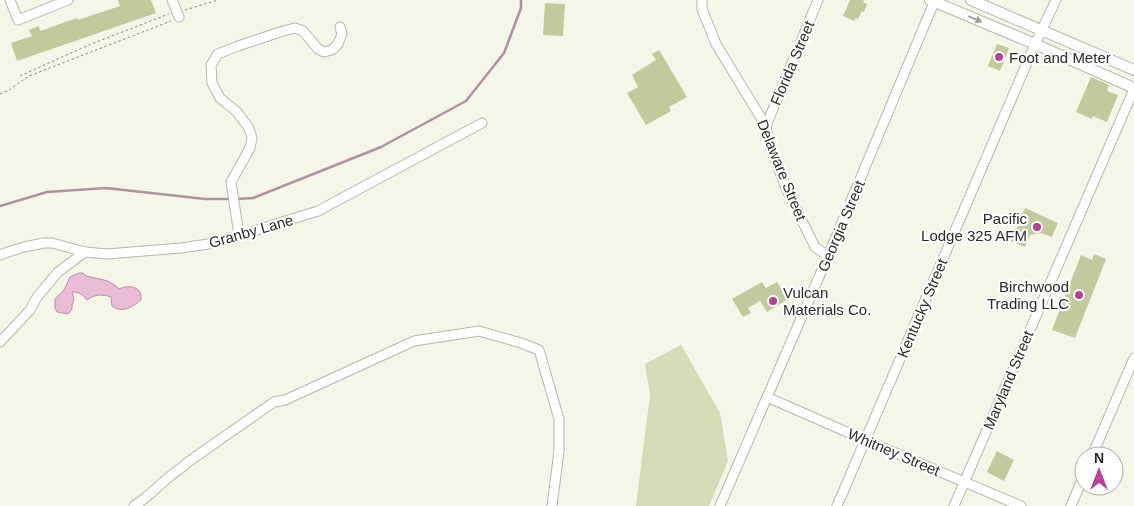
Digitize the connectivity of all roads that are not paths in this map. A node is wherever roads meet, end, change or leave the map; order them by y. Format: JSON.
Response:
{"nodes":[{"id":1,"x":10,"y":0,"type":"edge"},
{"id":2,"x":68,"y":0,"type":"edge"},
{"id":3,"x":172,"y":0,"type":"edge"},
{"id":4,"x":702,"y":0,"type":"edge"},
{"id":5,"x":818,"y":0,"type":"edge"},
{"id":6,"x":971,"y":0,"type":"edge"},
{"id":7,"x":1056,"y":0,"type":"edge"},
{"id":8,"x":933,"y":1,"type":"edge"},
{"id":9,"x":178,"y":15,"type":"road end"},
{"id":10,"x":340,"y":27,"type":"dead end"},
{"id":11,"x":1042,"y":31,"type":"junction"},
{"id":12,"x":1035,"y":44,"type":"junction"},
{"id":13,"x":1134,"y":70,"type":"edge"},
{"id":14,"x":1134,"y":89,"type":"edge"},
{"id":15,"x":482,"y":123,"type":"dead end"},
{"id":16,"x":766,"y":126,"type":"junction"},
{"id":17,"x":238,"y":231,"type":"junction"},
{"id":18,"x":85,"y":252,"type":"junction"},
{"id":19,"x":0,"y":256,"type":"edge"},
{"id":20,"x":828,"y":256,"type":"junction"},
{"id":21,"x":0,"y":342,"type":"edge"},
{"id":22,"x":1134,"y":358,"type":"edge"},
{"id":23,"x":767,"y":397,"type":"junction"},
{"id":24,"x":865,"y":440,"type":"junction"},
{"id":25,"x":1096,"y":446,"type":"edge"},
{"id":26,"x":964,"y":481,"type":"junction"},
{"id":27,"x":134,"y":506,"type":"edge"},
{"id":28,"x":552,"y":506,"type":"edge"},
{"id":29,"x":720,"y":506,"type":"edge"},
{"id":30,"x":837,"y":506,"type":"edge"},
{"id":31,"x":954,"y":506,"type":"edge"},
{"id":32,"x":1021,"y":506,"type":"edge"}],
"edges":[{"from":1,"to":2,"type":"street"},
{"from":3,"to":9,"type":"street"},
{"from":4,"to":16,"type":"street","name":"Delaware Street"},
{"from":5,"to":16,"type":"street","name":"Florida Street"},
{"from":6,"to":11,"type":"main road"},
{"from":7,"to":11,"type":"street","name":"Kentucky Street"},
{"from":8,"to":12,"type":"main road","one_way":true},
{"from":8,"to":20,"type":"street","name":"Georgia Street"},
{"from":10,"to":17,"type":"street"},
{"from":11,"to":12,"type":"street","name":"Kentucky Street"},
{"from":11,"to":13,"type":"main road"},
{"from":12,"to":14,"type":"main road"},
{"from":12,"to":24,"type":"street","name":"Kentucky Street"},
{"from":14,"to":26,"type":"street","name":"Maryland Street"},
{"from":15,"to":17,"type":"street","name":"Granby Lane"},
{"from":16,"to":20,"type":"street","name":"Delaware Street"},
{"from":17,"to":18,"type":"street","name":"Granby Lane"},
{"from":18,"to":19,"type":"street","name":"Granby Lane"},
{"from":18,"to":21,"type":"street"},
{"from":20,"to":23,"type":"street","name":"Georgia Street"},
{"from":22,"to":25,"type":"street"},
{"from":23,"to":24,"type":"street","name":"Whitney Street"},
{"from":23,"to":29,"type":"street","name":"Georgia Street"},
{"from":24,"to":26,"type":"street","name":"Whitney Street"},
{"from":24,"to":30,"type":"street","name":"Kentucky Street"},
{"from":26,"to":31,"type":"street","name":"Maryland Street"},
{"from":26,"to":32,"type":"street","name":"Whitney Street"},
{"from":27,"to":28,"type":"street"}]}
